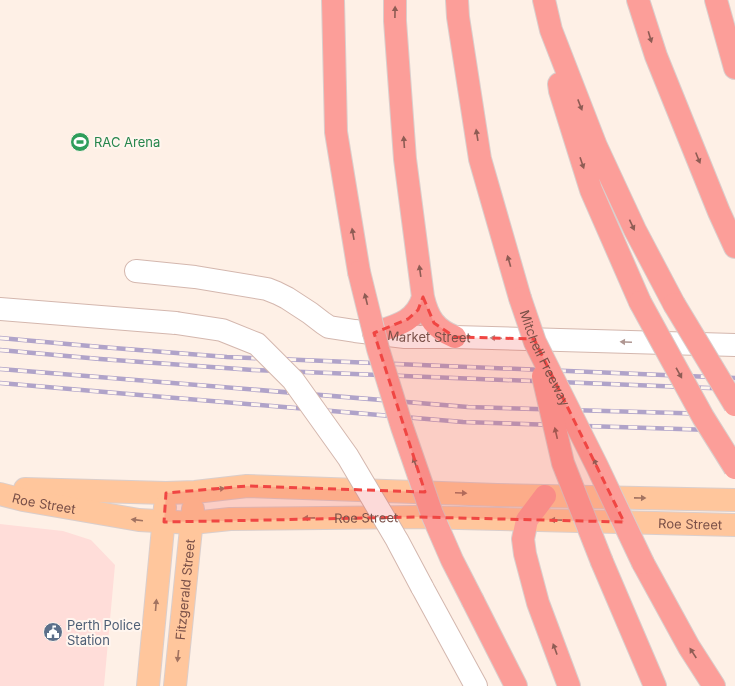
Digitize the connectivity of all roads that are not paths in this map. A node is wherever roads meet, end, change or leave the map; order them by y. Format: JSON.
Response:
{"nodes":[{"id":1,"x":332,"y":0,"type":"edge"},
{"id":2,"x":395,"y":0,"type":"edge"},
{"id":3,"x":457,"y":0,"type":"edge"},
{"id":4,"x":544,"y":0,"type":"edge"},
{"id":5,"x":638,"y":0,"type":"edge"},
{"id":6,"x":716,"y":0,"type":"edge"},
{"id":7,"x":551,"y":30,"type":"junction"},
{"id":8,"x":735,"y":68,"type":"edge"},
{"id":9,"x":735,"y":247,"type":"edge"},
{"id":10,"x":136,"y":271,"type":"dead end"},
{"id":11,"x":423,"y":297,"type":"junction"},
{"id":12,"x":0,"y":309,"type":"edge"},
{"id":13,"x":373,"y":333,"type":"junction"},
{"id":14,"x":455,"y":337,"type":"junction"},
{"id":15,"x":535,"y":342,"type":"junction"},
{"id":16,"x":735,"y":345,"type":"edge"},
{"id":17,"x":735,"y":405,"type":"edge"},
{"id":18,"x":735,"y":468,"type":"edge"},
{"id":19,"x":195,"y":492,"type":"junction"},
{"id":20,"x":0,"y":493,"type":"edge"},
{"id":21,"x":166,"y":493,"type":"junction"},
{"id":22,"x":545,"y":496,"type":"junction"},
{"id":23,"x":735,"y":500,"type":"edge"},
{"id":24,"x":527,"y":520,"type":"junction"},
{"id":25,"x":164,"y":522,"type":"junction"},
{"id":26,"x":192,"y":523,"type":"junction"},
{"id":27,"x":735,"y":524,"type":"edge"},
{"id":28,"x":148,"y":686,"type":"edge"},
{"id":29,"x":175,"y":686,"type":"edge"},
{"id":30,"x":476,"y":686,"type":"edge"},
{"id":31,"x":516,"y":686,"type":"edge"},
{"id":32,"x":568,"y":686,"type":"edge"},
{"id":33,"x":655,"y":686,"type":"edge"},
{"id":34,"x":714,"y":686,"type":"edge"}],
"edges":[{"from":31,"to":1,"type":"highway","one_way":true,"bridge":true},
{"from":11,"to":2,"type":"highway","one_way":true},
{"from":15,"to":3,"type":"highway","name":"Mitchell Freeway","one_way":true,"bridge":true},
{"from":4,"to":7,"type":"highway"},
{"from":5,"to":9,"type":"highway","one_way":true},
{"from":6,"to":8,"type":"highway"},
{"from":7,"to":17,"type":"highway","one_way":true,"bridge":true},
{"from":7,"to":18,"type":"highway","one_way":true,"bridge":true},
{"from":10,"to":13,"type":"street","name":"Market Street"},
{"from":11,"to":13,"type":"highway"},
{"from":11,"to":14,"type":"highway"},
{"from":12,"to":30,"type":"street","bridge":true},
{"from":13,"to":14,"type":"street","name":"Market Street"},
{"from":16,"to":14,"type":"street","name":"Market Street","one_way":true},
{"from":33,"to":15,"type":"highway","one_way":true,"bridge":true},
{"from":34,"to":15,"type":"highway","name":"Mitchell Freeway","one_way":true,"bridge":true},
{"from":19,"to":21,"type":"main road","name":"Roe Street"},
{"from":19,"to":22,"type":"main road","name":"Roe Street","one_way":true},
{"from":19,"to":26,"type":"main road","name":"Fitzgerald Street"},
{"from":20,"to":21,"type":"main road","name":"Roe Street"},
{"from":25,"to":20,"type":"main road","name":"Roe Street","one_way":true},
{"from":21,"to":25,"type":"main road","name":"Fitzgerald Street"},
{"from":22,"to":23,"type":"main road","name":"Roe Street","one_way":true},
{"from":22,"to":24,"type":"highway"},
{"from":24,"to":26,"type":"main road","name":"Roe Street","one_way":true},
{"from":27,"to":24,"type":"main road","name":"Roe Street","one_way":true},
{"from":32,"to":24,"type":"highway","one_way":true},
{"from":25,"to":26,"type":"main road","name":"Roe Street"},
{"from":28,"to":25,"type":"main road","name":"Fitzgerald Street","one_way":true},
{"from":26,"to":29,"type":"main road","name":"Fitzgerald Street","one_way":true}]}
